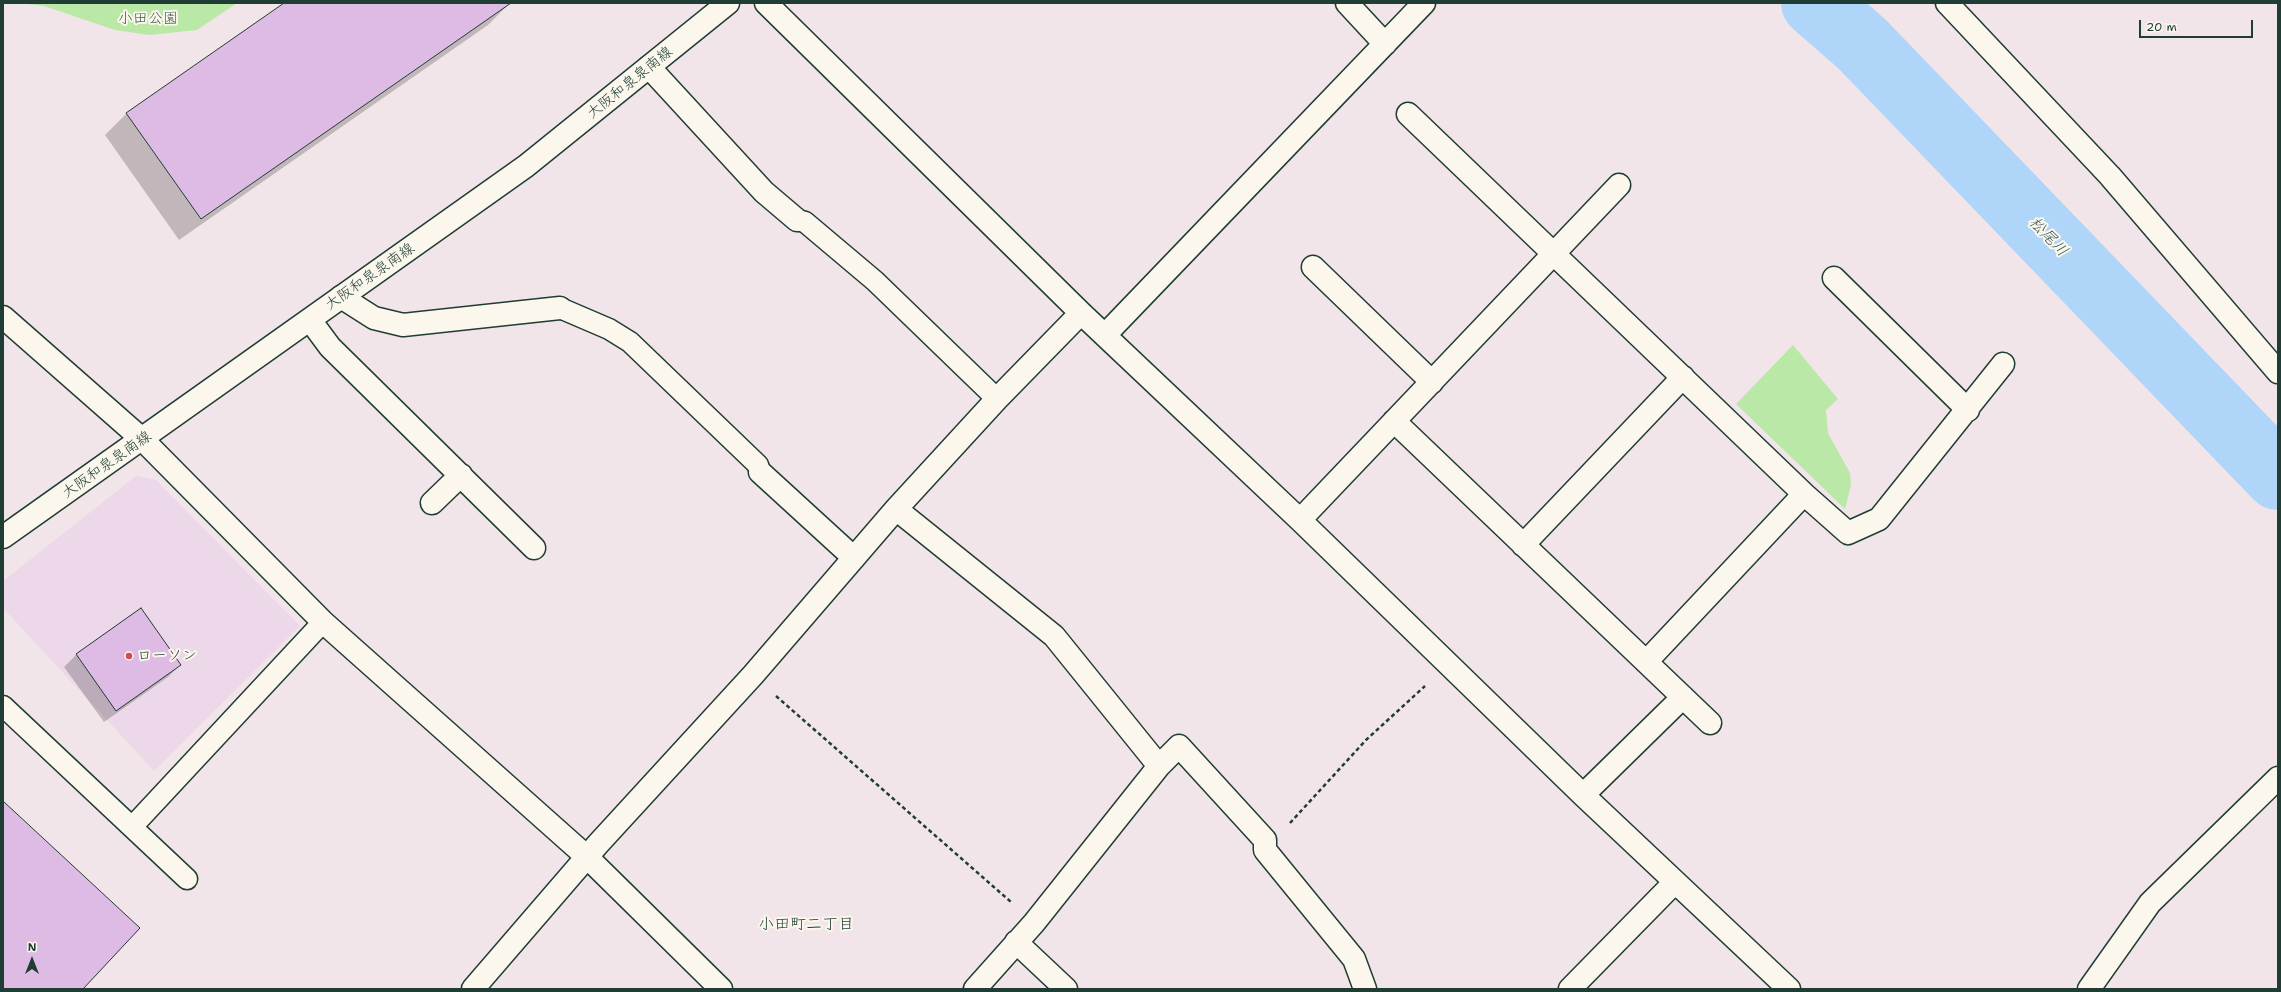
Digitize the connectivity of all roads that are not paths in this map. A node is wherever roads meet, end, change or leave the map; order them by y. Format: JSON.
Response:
{"nodes":[{"id":1,"x":728,"y":3,"type":"edge"},
{"id":2,"x":766,"y":3,"type":"edge"},
{"id":3,"x":1347,"y":3,"type":"edge"},
{"id":4,"x":1424,"y":3,"type":"edge"},
{"id":5,"x":1947,"y":3,"type":"edge"},
{"id":6,"x":1385,"y":44,"type":"junction"},
{"id":7,"x":649,"y":67,"type":"junction"},
{"id":8,"x":1408,"y":114,"type":"dead end"},
{"id":9,"x":1619,"y":185,"type":"dead end"},
{"id":10,"x":797,"y":220,"type":"joint"},
{"id":11,"x":1554,"y":253,"type":"junction"},
{"id":12,"x":1313,"y":267,"type":"dead end"},
{"id":13,"x":1834,"y":278,"type":"dead end"},
{"id":14,"x":342,"y":297,"type":"junction"},
{"id":15,"x":560,"y":308,"type":"joint"},
{"id":16,"x":1081,"y":313,"type":"junction"},
{"id":17,"x":3,"y":317,"type":"edge"},
{"id":18,"x":310,"y":320,"type":"junction"},
{"id":19,"x":1105,"y":335,"type":"junction"},
{"id":20,"x":2003,"y":364,"type":"dead end"},
{"id":21,"x":2278,"y":372,"type":"edge"},
{"id":22,"x":1683,"y":377,"type":"junction"},
{"id":23,"x":1432,"y":382,"type":"junction"},
{"id":24,"x":997,"y":399,"type":"junction"},
{"id":25,"x":1968,"y":410,"type":"junction"},
{"id":26,"x":1394,"y":421,"type":"junction"},
{"id":27,"x":143,"y":440,"type":"junction"},
{"id":28,"x":760,"y":472,"type":"joint"},
{"id":29,"x":461,"y":475,"type":"junction"},
{"id":30,"x":1804,"y":494,"type":"junction"},
{"id":31,"x":432,"y":503,"type":"dead end"},
{"id":32,"x":896,"y":509,"type":"junction"},
{"id":33,"x":1300,"y":520,"type":"junction"},
{"id":34,"x":3,"y":537,"type":"edge"},
{"id":35,"x":1523,"y":545,"type":"junction"},
{"id":36,"x":534,"y":548,"type":"dead end"},
{"id":37,"x":854,"y":558,"type":"junction"},
{"id":38,"x":323,"y":622,"type":"junction"},
{"id":39,"x":1646,"y":662,"type":"junction"},
{"id":40,"x":1683,"y":698,"type":"junction"},
{"id":41,"x":3,"y":706,"type":"edge"},
{"id":42,"x":1710,"y":723,"type":"dead end"},
{"id":43,"x":1159,"y":766,"type":"junction"},
{"id":44,"x":2278,"y":778,"type":"edge"},
{"id":45,"x":1583,"y":795,"type":"junction"},
{"id":46,"x":132,"y":827,"type":"junction"},
{"id":47,"x":587,"y":857,"type":"junction"},
{"id":48,"x":187,"y":879,"type":"dead end"},
{"id":49,"x":1675,"y":882,"type":"junction"},
{"id":50,"x":1016,"y":942,"type":"junction"},
{"id":51,"x":472,"y":989,"type":"edge"},
{"id":52,"x":721,"y":989,"type":"edge"},
{"id":53,"x":975,"y":989,"type":"edge"},
{"id":54,"x":1066,"y":989,"type":"edge"},
{"id":55,"x":1365,"y":989,"type":"edge"},
{"id":56,"x":1570,"y":989,"type":"edge"},
{"id":57,"x":1789,"y":989,"type":"edge"},
{"id":58,"x":2089,"y":989,"type":"edge"}],
"edges":[{"from":1,"to":7,"type":"street","name":"大阪和泉泉南線"},
{"from":2,"to":16,"type":"street"},
{"from":3,"to":6,"type":"street"},
{"from":4,"to":6,"type":"street"},
{"from":5,"to":21,"type":"street"},
{"from":6,"to":19,"type":"street"},
{"from":7,"to":10,"type":"street"},
{"from":7,"to":14,"type":"street","name":"大阪和泉泉南線"},
{"from":8,"to":11,"type":"street"},
{"from":9,"to":11,"type":"street"},
{"from":10,"to":24,"type":"lane"},
{"from":11,"to":22,"type":"street"},
{"from":11,"to":23,"type":"street"},
{"from":12,"to":23,"type":"street"},
{"from":13,"to":25,"type":"street"},
{"from":14,"to":15,"type":"street"},
{"from":14,"to":18,"type":"street","name":"大阪和泉泉南線"},
{"from":15,"to":28,"type":"lane"},
{"from":16,"to":19,"type":"street"},
{"from":16,"to":24,"type":"street"},
{"from":17,"to":27,"type":"street"},
{"from":18,"to":27,"type":"street","name":"大阪和泉泉南線"},
{"from":18,"to":29,"type":"street"},
{"from":19,"to":33,"type":"street"},
{"from":20,"to":25,"type":"street"},
{"from":22,"to":30,"type":"street"},
{"from":22,"to":35,"type":"street"},
{"from":23,"to":26,"type":"street"},
{"from":24,"to":32,"type":"street"},
{"from":25,"to":30,"type":"street"},
{"from":26,"to":33,"type":"street"},
{"from":26,"to":35,"type":"street"},
{"from":27,"to":34,"type":"street","name":"大阪和泉泉南線"},
{"from":27,"to":38,"type":"street"},
{"from":28,"to":37,"type":"street"},
{"from":29,"to":31,"type":"street"},
{"from":29,"to":36,"type":"street"},
{"from":30,"to":39,"type":"street"},
{"from":32,"to":37,"type":"street"},
{"from":32,"to":43,"type":"street"},
{"from":33,"to":45,"type":"street"},
{"from":35,"to":39,"type":"street"},
{"from":37,"to":47,"type":"street"},
{"from":38,"to":46,"type":"lane"},
{"from":38,"to":47,"type":"street"},
{"from":39,"to":40,"type":"street"},
{"from":40,"to":42,"type":"street"},
{"from":40,"to":45,"type":"street"},
{"from":41,"to":46,"type":"lane"},
{"from":43,"to":50,"type":"street"},
{"from":43,"to":55,"type":"street"},
{"from":44,"to":58,"type":"street"},
{"from":45,"to":49,"type":"street"},
{"from":46,"to":48,"type":"lane"},
{"from":47,"to":51,"type":"street"},
{"from":47,"to":52,"type":"street"},
{"from":49,"to":56,"type":"street"},
{"from":49,"to":57,"type":"street"},
{"from":50,"to":53,"type":"street"},
{"from":50,"to":54,"type":"street"}]}
